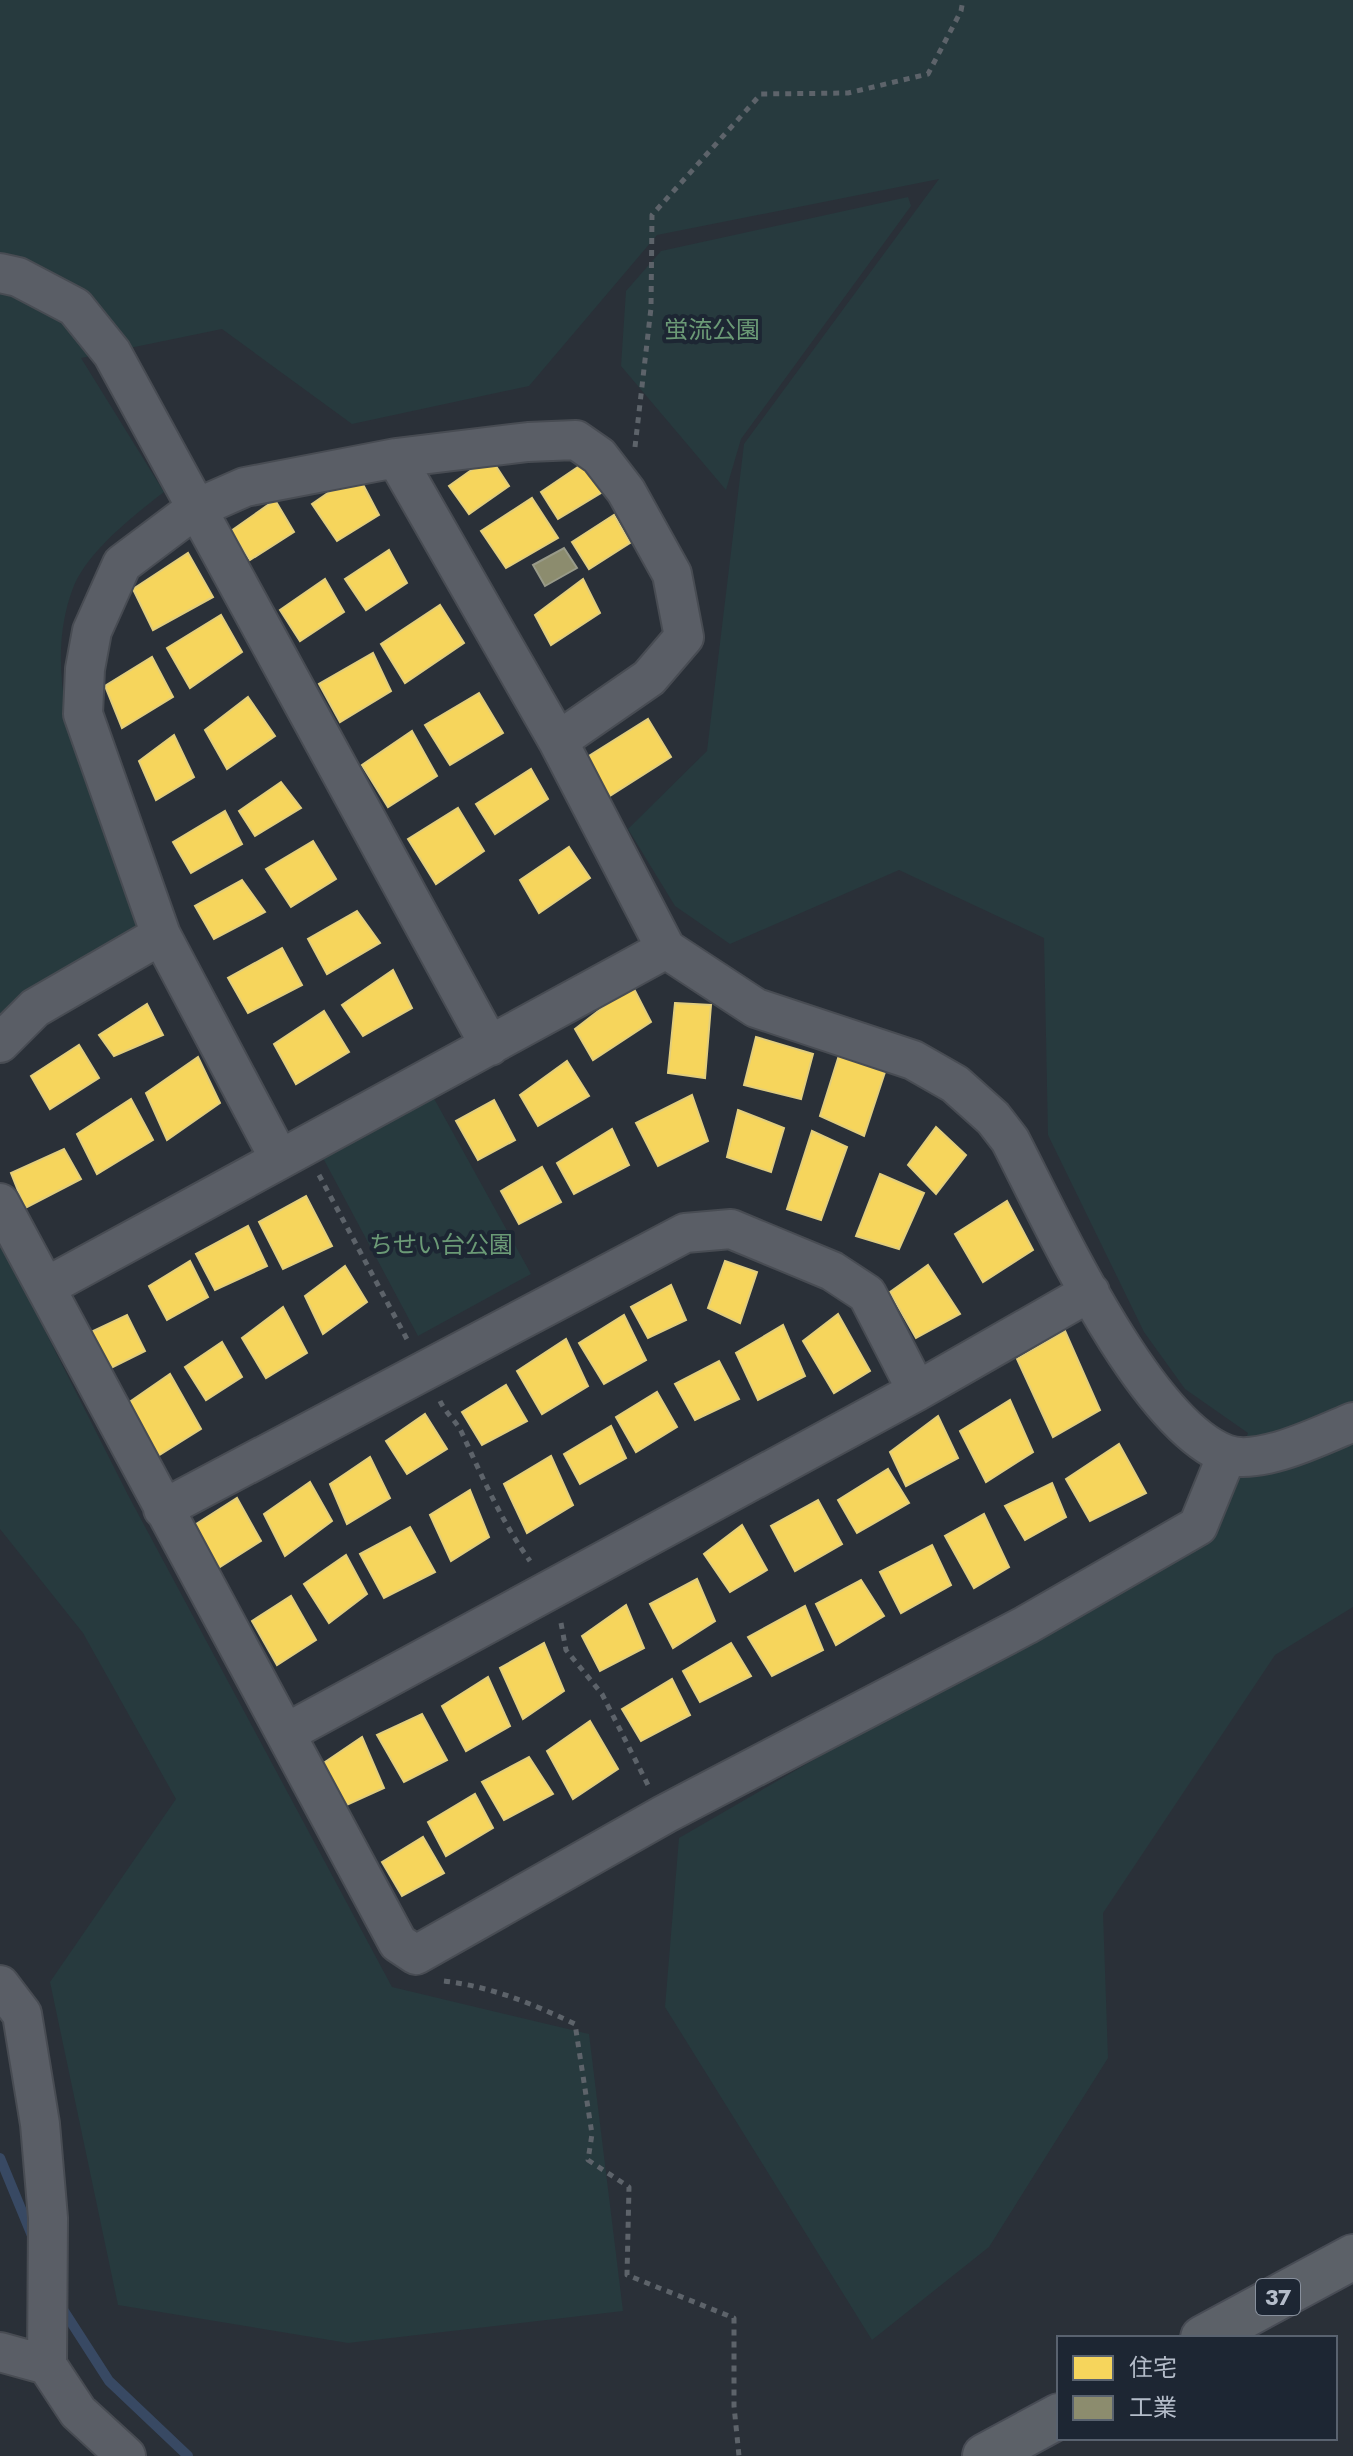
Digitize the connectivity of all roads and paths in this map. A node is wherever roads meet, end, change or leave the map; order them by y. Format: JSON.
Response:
{"nodes":[{"id":1,"x":963,"y":0,"type":"edge"},
{"id":2,"x":0,"y":273,"type":"edge"},
{"id":3,"x":396,"y":458,"type":"junction"},
{"id":4,"x":626,"y":491,"type":"junction"},
{"id":5,"x":195,"y":509,"type":"junction"},
{"id":6,"x":558,"y":741,"type":"junction"},
{"id":7,"x":161,"y":935,"type":"junction"},
{"id":8,"x":666,"y":949,"type":"junction"},
{"id":9,"x":0,"y":1043,"type":"edge"},
{"id":10,"x":490,"y":1046,"type":"junction"},
{"id":11,"x":291,"y":1152,"type":"junction"},
{"id":12,"x":0,"y":1203,"type":"edge"},
{"id":13,"x":46,"y":1287,"type":"junction"},
{"id":14,"x":1090,"y":1292,"type":"junction"},
{"id":15,"x":424,"y":1371,"type":"junction"},
{"id":16,"x":917,"y":1391,"type":"junction"},
{"id":17,"x":1353,"y":1422,"type":"edge"},
{"id":18,"x":1227,"y":1455,"type":"junction"},
{"id":19,"x":163,"y":1509,"type":"junction"},
{"id":20,"x":543,"y":1594,"type":"junction"},
{"id":21,"x":288,"y":1732,"type":"junction"},
{"id":22,"x":665,"y":1814,"type":"junction"},
{"id":23,"x":441,"y":1981,"type":"dead end"},
{"id":24,"x":0,"y":1985,"type":"edge"},
{"id":25,"x":1353,"y":2257,"type":"edge"},
{"id":26,"x":1207,"y":2336,"type":"edge"},
{"id":27,"x":0,"y":2352,"type":"edge"},
{"id":28,"x":47,"y":2365,"type":"junction"},
{"id":29,"x":1057,"y":2417,"type":"edge"},
{"id":30,"x":126,"y":2456,"type":"edge"},
{"id":31,"x":739,"y":2456,"type":"edge"},
{"id":32,"x":985,"y":2456,"type":"edge"}],
"edges":[{"from":1,"to":4,"type":"path"},
{"from":2,"to":5,"type":"street"},
{"from":3,"to":4,"type":"street"},
{"from":3,"to":5,"type":"street"},
{"from":3,"to":6,"type":"street"},
{"from":4,"to":6,"type":"street"},
{"from":5,"to":7,"type":"street"},
{"from":5,"to":10,"type":"street"},
{"from":6,"to":8,"type":"street"},
{"from":7,"to":9,"type":"street"},
{"from":7,"to":11,"type":"street"},
{"from":8,"to":10,"type":"street"},
{"from":8,"to":14,"type":"street"},
{"from":10,"to":11,"type":"street"},
{"from":11,"to":13,"type":"street"},
{"from":11,"to":15,"type":"path"},
{"from":12,"to":13,"type":"street"},
{"from":13,"to":19,"type":"street"},
{"from":14,"to":16,"type":"street"},
{"from":14,"to":18,"type":"street"},
{"from":15,"to":16,"type":"street"},
{"from":15,"to":19,"type":"street"},
{"from":15,"to":20,"type":"path"},
{"from":16,"to":20,"type":"street"},
{"from":17,"to":18,"type":"street"},
{"from":18,"to":22,"type":"street"},
{"from":19,"to":21,"type":"street"},
{"from":20,"to":21,"type":"street"},
{"from":20,"to":22,"type":"path"},
{"from":21,"to":22,"type":"street"},
{"from":23,"to":31,"type":"path"},
{"from":24,"to":28,"type":"street"},
{"from":25,"to":26,"type":"main road","number":"37"},
{"from":27,"to":28,"type":"street"},
{"from":28,"to":30,"type":"street"},
{"from":29,"to":32,"type":"main road"}]}
